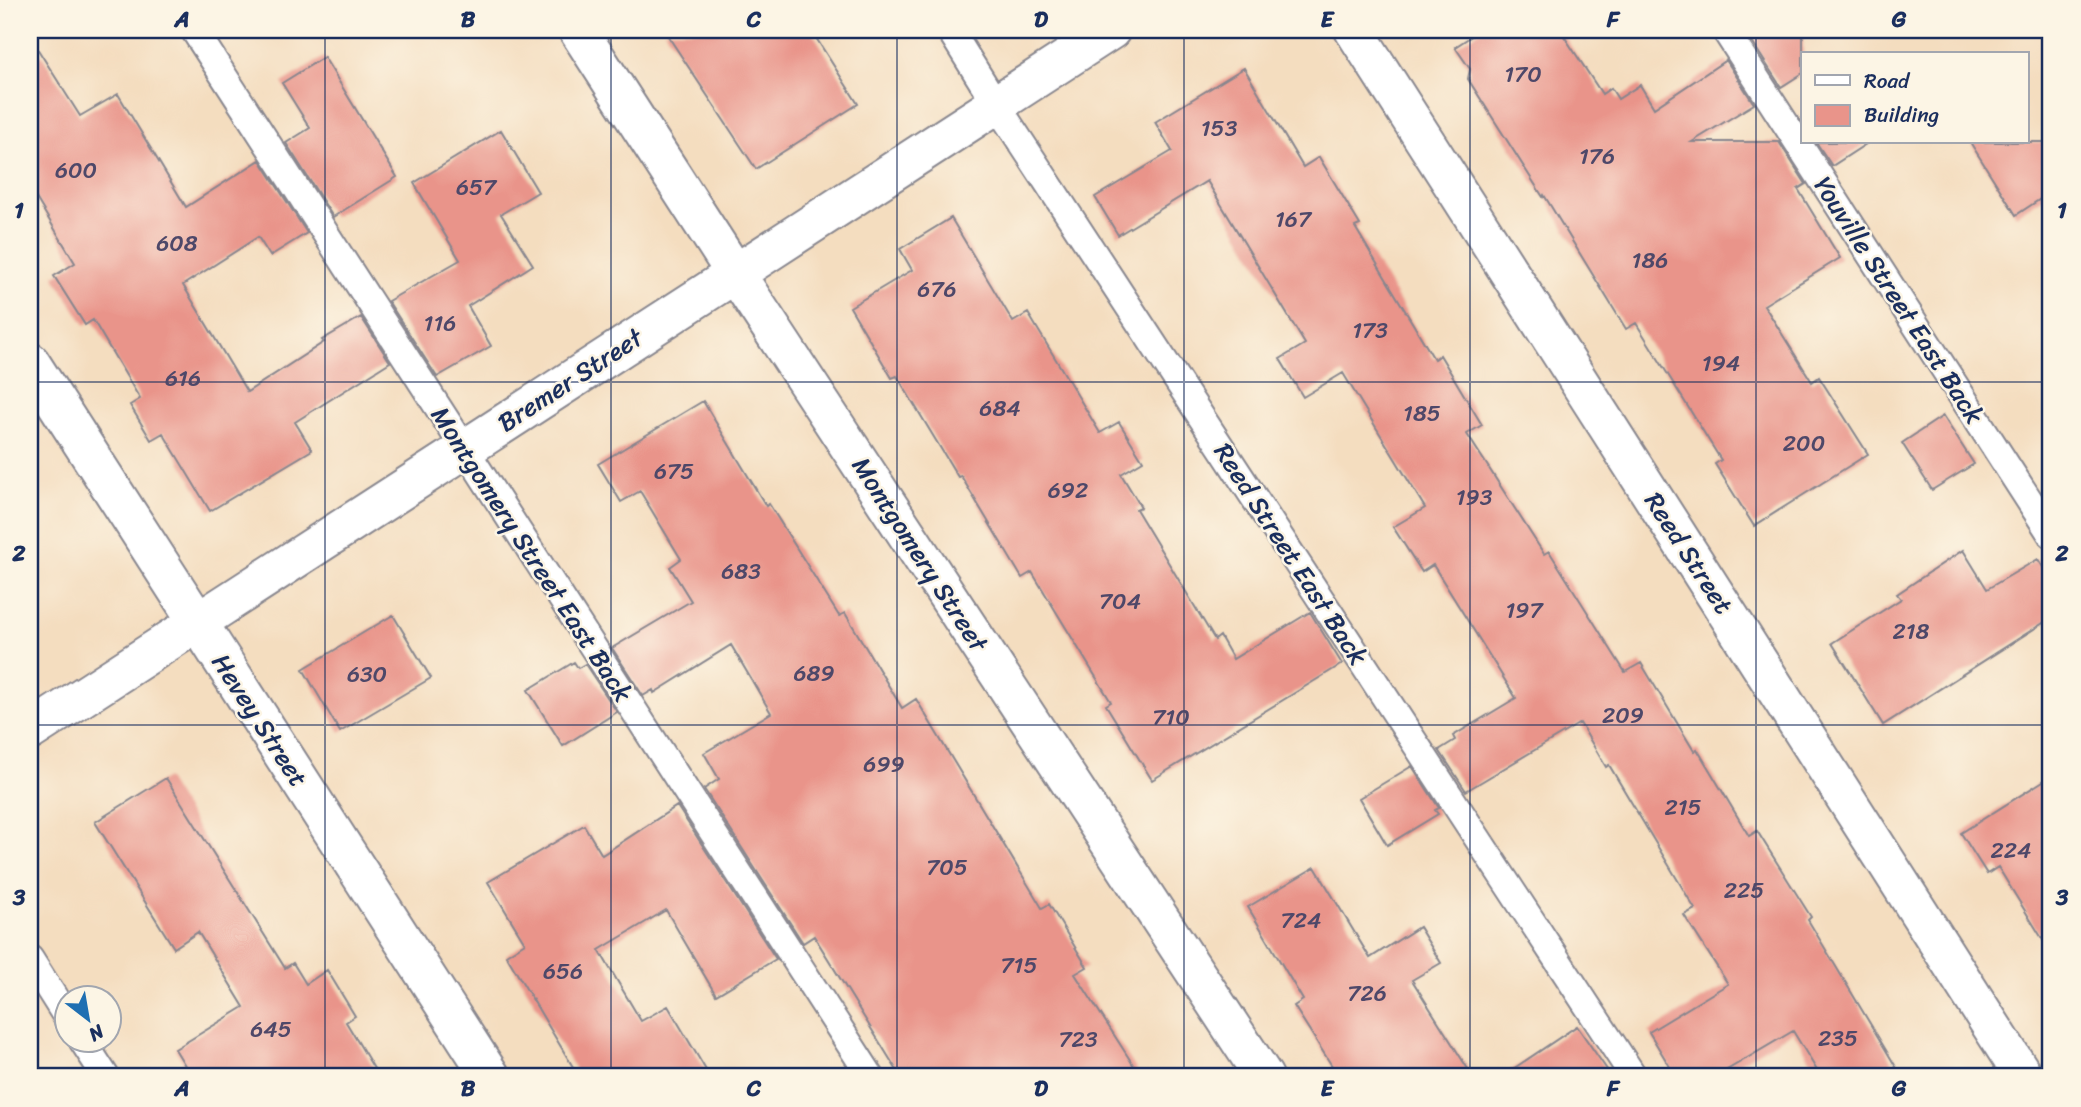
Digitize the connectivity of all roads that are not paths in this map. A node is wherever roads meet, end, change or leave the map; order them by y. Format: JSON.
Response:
{"nodes":[{"id":1,"x":194,"y":30,"type":"edge"},
{"id":2,"x":578,"y":30,"type":"edge"},
{"id":3,"x":950,"y":30,"type":"edge"},
{"id":4,"x":1111,"y":30,"type":"edge"},
{"id":5,"x":1354,"y":30,"type":"edge"},
{"id":6,"x":1725,"y":30,"type":"edge"},
{"id":7,"x":996,"y":104,"type":"junction"},
{"id":8,"x":735,"y":273,"type":"junction"},
{"id":9,"x":30,"y":362,"type":"edge"},
{"id":10,"x":465,"y":449,"type":"junction"},
{"id":11,"x":2051,"y":534,"type":"edge"},
{"id":12,"x":197,"y":623,"type":"junction"},
{"id":13,"x":30,"y":732,"type":"edge"},
{"id":14,"x":30,"y":959,"type":"edge"},
{"id":15,"x":52,"y":994,"type":"edge"},
{"id":16,"x":91,"y":1054,"type":"edge"},
{"id":17,"x":106,"y":1077,"type":"edge"},
{"id":18,"x":491,"y":1077,"type":"edge"},
{"id":19,"x":871,"y":1077,"type":"edge"},
{"id":20,"x":1264,"y":1077,"type":"edge"},
{"id":21,"x":1634,"y":1077,"type":"edge"},
{"id":22,"x":2024,"y":1077,"type":"edge"}],
"edges":[{"from":1,"to":10,"type":"lane","name":"Montgomery Street East Back"},
{"from":2,"to":8,"type":"street","name":"Montgomery Street"},
{"from":3,"to":7,"type":"lane","name":"Reed Street East Back"},
{"from":4,"to":7,"type":"street","name":"Bremer Street"},
{"from":5,"to":22,"type":"street","name":"Reed Street"},
{"from":6,"to":11,"type":"lane","name":"Youville Street East Back"},
{"from":7,"to":8,"type":"street","name":"Bremer Street"},
{"from":7,"to":21,"type":"lane","name":"Reed Street East Back"},
{"from":8,"to":10,"type":"street","name":"Bremer Street"},
{"from":8,"to":20,"type":"street","name":"Montgomery Street"},
{"from":9,"to":12,"type":"street","name":"Hevey Street"},
{"from":10,"to":12,"type":"street","name":"Bremer Street"},
{"from":10,"to":19,"type":"lane","name":"Montgomery Street East Back"},
{"from":12,"to":13,"type":"street","name":"Bremer Street"},
{"from":12,"to":18,"type":"street","name":"Hevey Street"},
{"from":14,"to":15,"type":"lane"},
{"from":16,"to":17,"type":"lane"}]}
